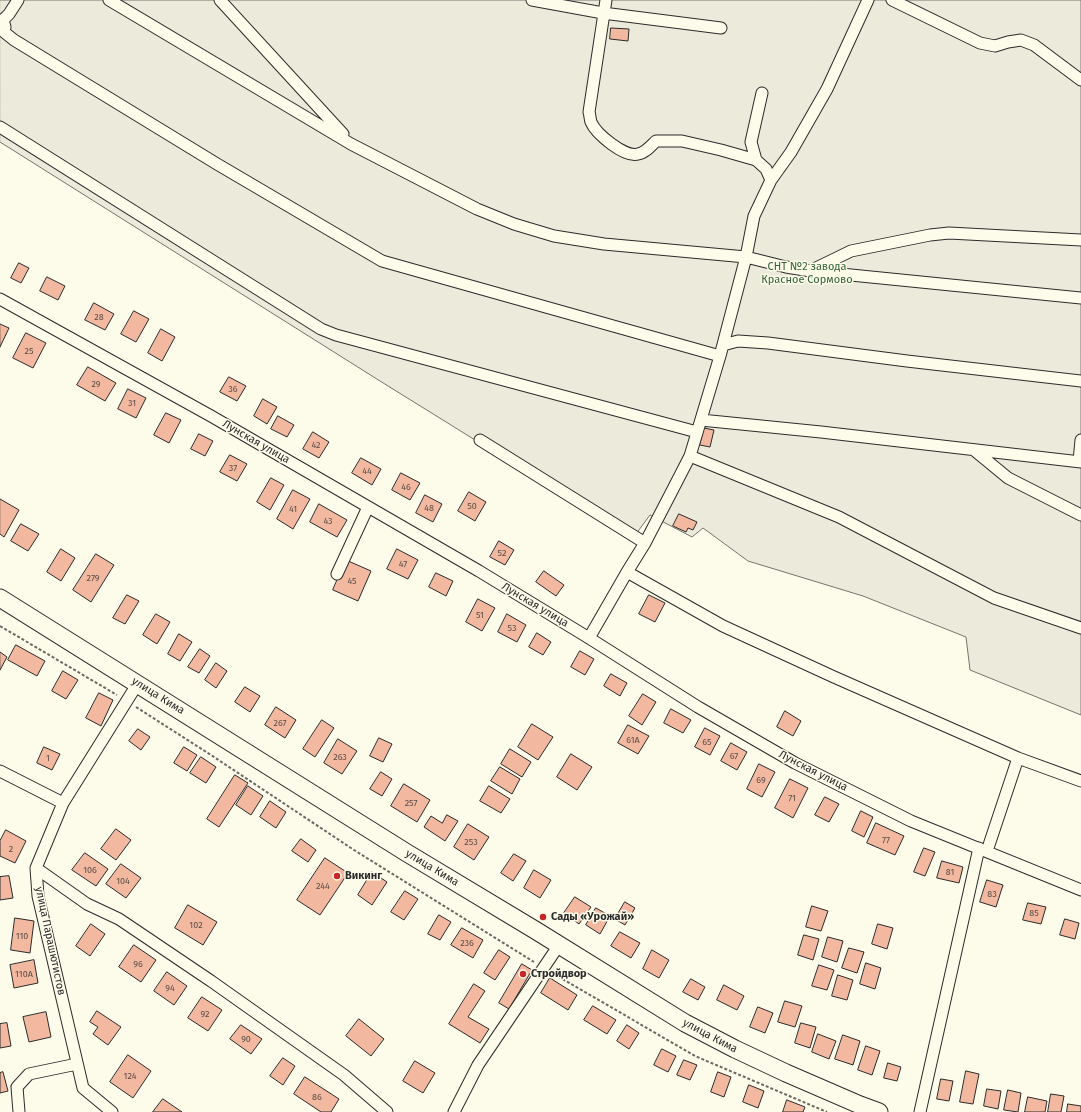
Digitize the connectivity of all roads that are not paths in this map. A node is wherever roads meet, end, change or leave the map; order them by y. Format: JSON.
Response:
{"nodes":[{"id":1,"x":18,"y":0,"type":"edge"},
{"id":2,"x":109,"y":0,"type":"edge"},
{"id":3,"x":220,"y":0,"type":"edge"},
{"id":4,"x":532,"y":0,"type":"edge"},
{"id":5,"x":606,"y":0,"type":"edge"},
{"id":6,"x":868,"y":0,"type":"edge"},
{"id":7,"x":892,"y":0,"type":"edge"},
{"id":8,"x":604,"y":13,"type":"junction"},
{"id":9,"x":1,"y":20,"type":"edge"},
{"id":10,"x":720,"y":28,"type":"dead end"},
{"id":11,"x":2,"y":36,"type":"edge"},
{"id":12,"x":1081,"y":80,"type":"edge"},
{"id":13,"x":762,"y":93,"type":"dead end"},
{"id":14,"x":0,"y":128,"type":"edge"},
{"id":15,"x":351,"y":144,"type":"junction"},
{"id":16,"x":756,"y":160,"type":"junction"},
{"id":17,"x":771,"y":180,"type":"junction"},
{"id":18,"x":1081,"y":240,"type":"edge"},
{"id":19,"x":746,"y":257,"type":"junction"},
{"id":20,"x":811,"y":271,"type":"junction"},
{"id":21,"x":1081,"y":298,"type":"edge"},
{"id":22,"x":0,"y":299,"type":"edge"},
{"id":23,"x":721,"y":350,"type":"junction"},
{"id":24,"x":1081,"y":381,"type":"edge"},
{"id":25,"x":701,"y":420,"type":"junction"},
{"id":26,"x":697,"y":432,"type":"junction"},
{"id":27,"x":480,"y":440,"type":"dead end"},
{"id":28,"x":1081,"y":440,"type":"edge"},
{"id":29,"x":974,"y":450,"type":"junction"},
{"id":30,"x":690,"y":456,"type":"junction"},
{"id":31,"x":1080,"y":462,"type":"edge"},
{"id":32,"x":368,"y":507,"type":"junction"},
{"id":33,"x":1081,"y":515,"type":"edge"},
{"id":34,"x":645,"y":543,"type":"junction"},
{"id":35,"x":626,"y":572,"type":"junction"},
{"id":36,"x":336,"y":574,"type":"dead end"},
{"id":37,"x":0,"y":598,"type":"edge"},
{"id":38,"x":1081,"y":628,"type":"edge"},
{"id":39,"x":589,"y":638,"type":"junction"},
{"id":40,"x":138,"y":683,"type":"junction"},
{"id":41,"x":1018,"y":758,"type":"junction"},
{"id":42,"x":0,"y":772,"type":"edge"},
{"id":43,"x":1081,"y":781,"type":"edge"},
{"id":44,"x":63,"y":804,"type":"junction"},
{"id":45,"x":983,"y":849,"type":"junction"},
{"id":46,"x":36,"y":868,"type":"junction"},
{"id":47,"x":1081,"y":890,"type":"edge"},
{"id":48,"x":559,"y":945,"type":"junction"},
{"id":49,"x":77,"y":1064,"type":"junction"},
{"id":50,"x":19,"y":1112,"type":"edge"},
{"id":51,"x":112,"y":1112,"type":"edge"},
{"id":52,"x":387,"y":1112,"type":"edge"},
{"id":53,"x":454,"y":1112,"type":"edge"},
{"id":54,"x":879,"y":1112,"type":"edge"},
{"id":55,"x":920,"y":1112,"type":"edge"}],
"edges":[{"from":1,"to":9,"type":"street"},
{"from":2,"to":15,"type":"street"},
{"from":3,"to":15,"type":"street"},
{"from":4,"to":8,"type":"street"},
{"from":5,"to":8,"type":"street"},
{"from":6,"to":17,"type":"street"},
{"from":7,"to":12,"type":"street"},
{"from":8,"to":10,"type":"street"},
{"from":8,"to":16,"type":"street"},
{"from":9,"to":11,"type":"street"},
{"from":11,"to":23,"type":"street"},
{"from":13,"to":16,"type":"street"},
{"from":14,"to":26,"type":"street"},
{"from":15,"to":19,"type":"street"},
{"from":16,"to":17,"type":"street"},
{"from":17,"to":19,"type":"street"},
{"from":18,"to":20,"type":"street"},
{"from":19,"to":20,"type":"street"},
{"from":19,"to":23,"type":"street"},
{"from":20,"to":21,"type":"street"},
{"from":22,"to":32,"type":"street","name":"Лунская улица"},
{"from":23,"to":24,"type":"street"},
{"from":23,"to":25,"type":"street"},
{"from":25,"to":26,"type":"street"},
{"from":25,"to":29,"type":"street"},
{"from":26,"to":30,"type":"street"},
{"from":27,"to":34,"type":"street"},
{"from":28,"to":31,"type":"street"},
{"from":29,"to":31,"type":"street"},
{"from":29,"to":33,"type":"street"},
{"from":30,"to":34,"type":"street"},
{"from":30,"to":38,"type":"street"},
{"from":32,"to":36,"type":"street"},
{"from":32,"to":39,"type":"street","name":"Лунская улица"},
{"from":34,"to":35,"type":"street"},
{"from":35,"to":39,"type":"street"},
{"from":35,"to":41,"type":"street"},
{"from":37,"to":40,"type":"main road","name":"улица Кима"},
{"from":39,"to":45,"type":"street","name":"Лунская улица"},
{"from":40,"to":44,"type":"street","name":"улица Парашютистов"},
{"from":40,"to":48,"type":"main road","name":"улица Кима"},
{"from":41,"to":43,"type":"street"},
{"from":41,"to":45,"type":"street"},
{"from":42,"to":44,"type":"street"},
{"from":44,"to":46,"type":"street","name":"улица Парашютистов"},
{"from":45,"to":47,"type":"street","name":"Лунская улица"},
{"from":45,"to":55,"type":"street"},
{"from":46,"to":49,"type":"street","name":"улица Парашютистов"},
{"from":46,"to":52,"type":"street"},
{"from":48,"to":53,"type":"street"},
{"from":48,"to":54,"type":"main road","name":"улица Кима"},
{"from":49,"to":50,"type":"street"},
{"from":49,"to":51,"type":"street","name":"улица Парашютистов"}]}
